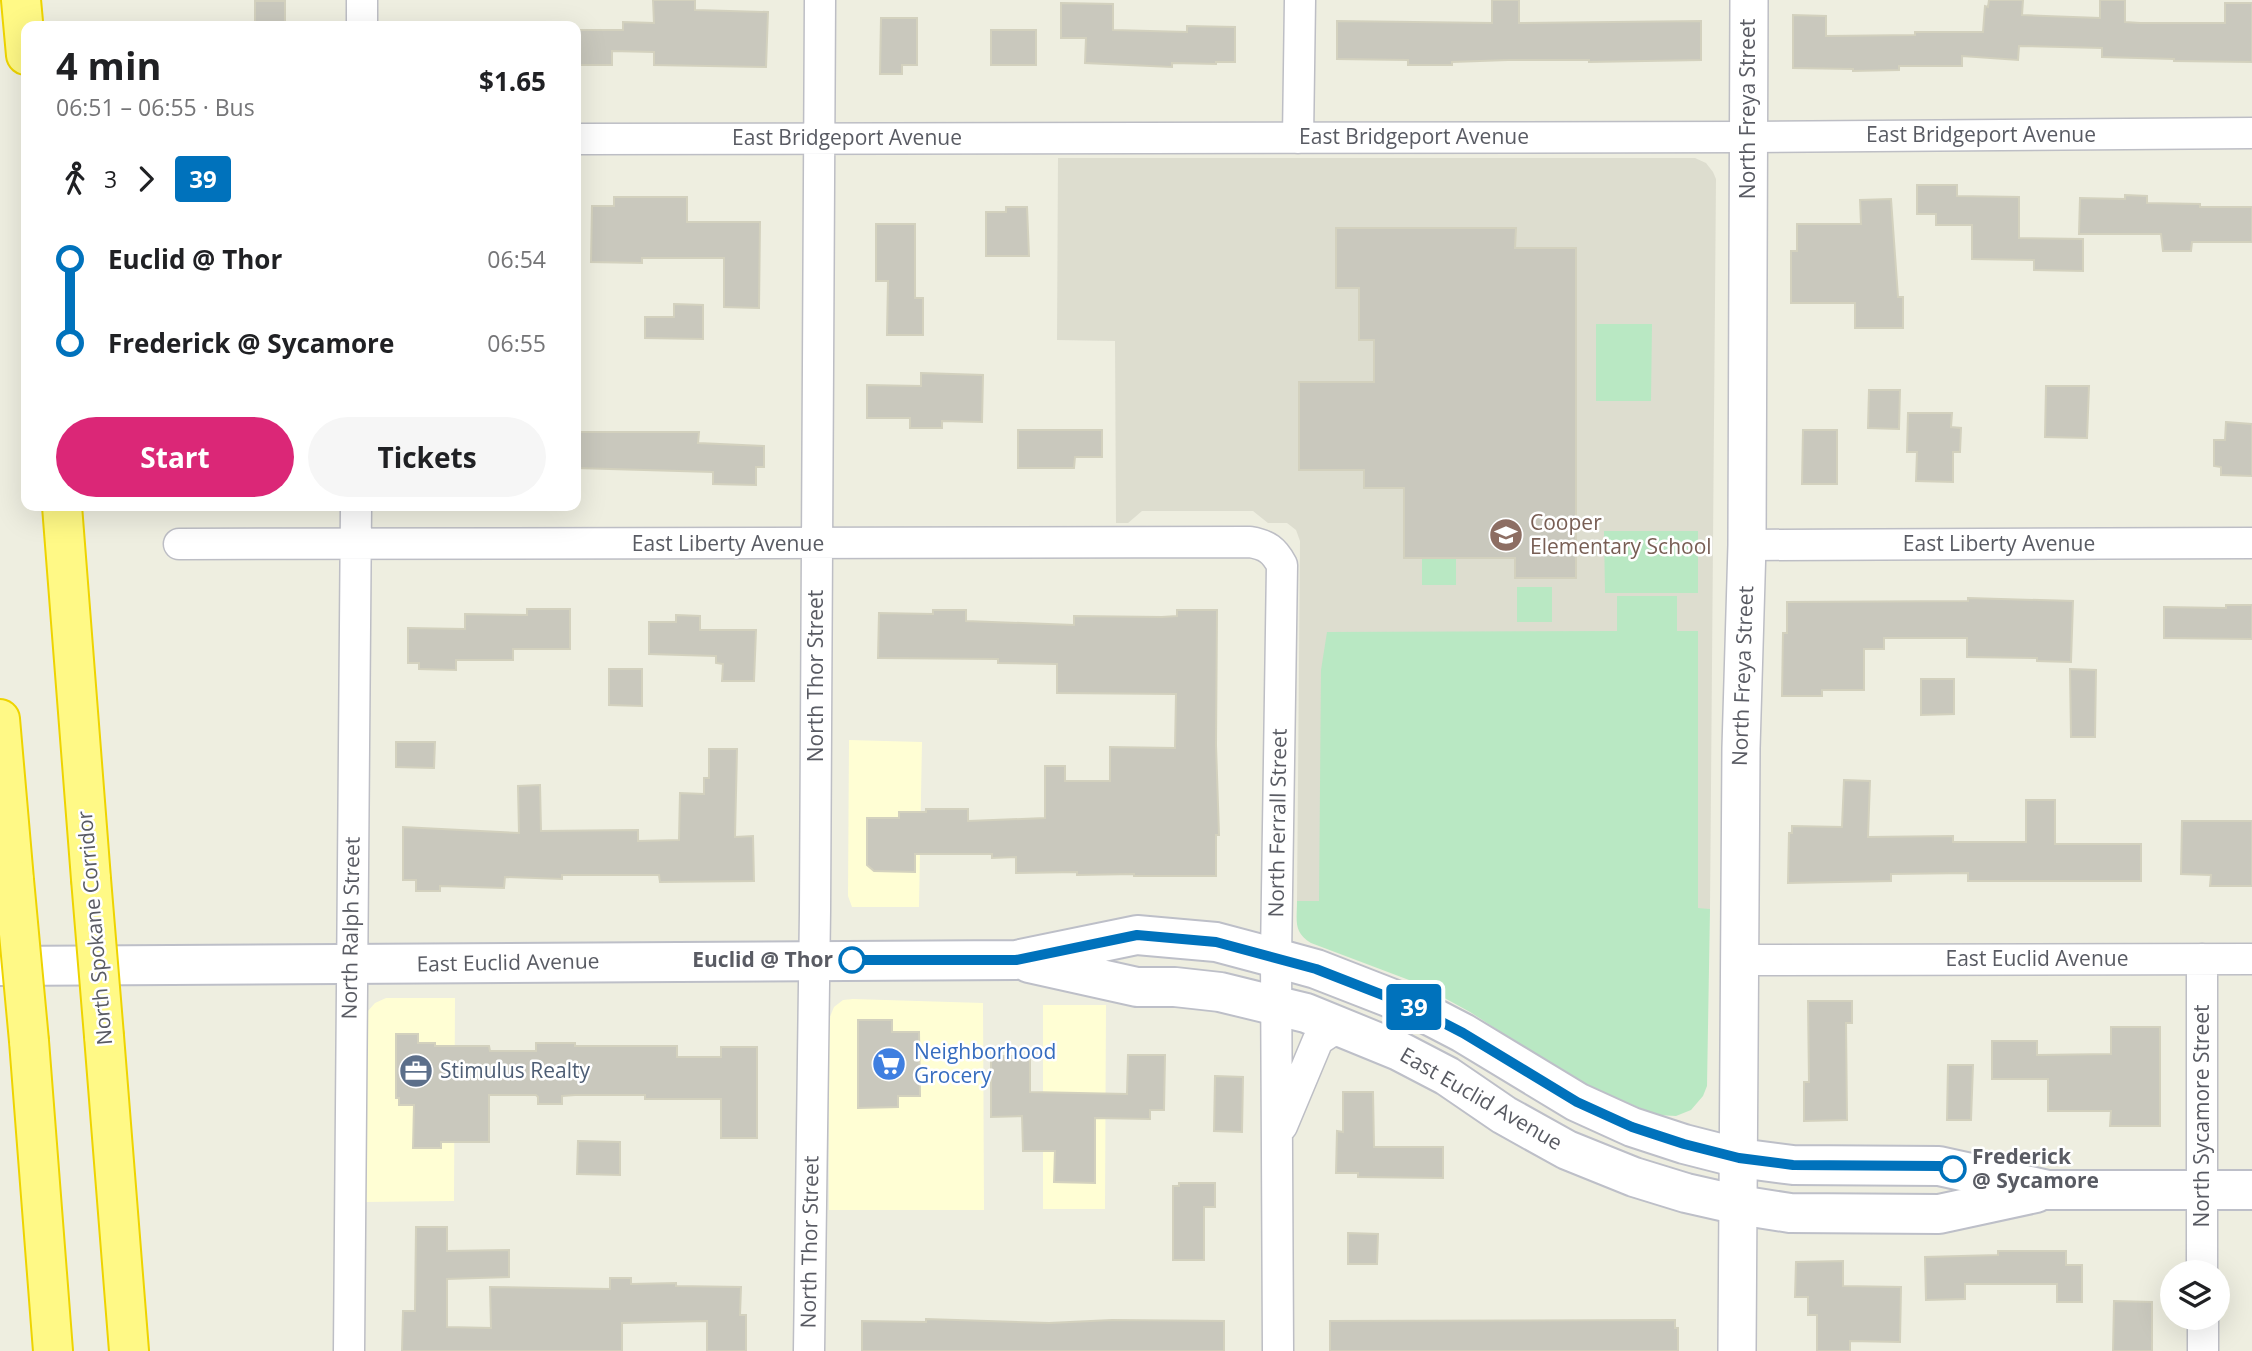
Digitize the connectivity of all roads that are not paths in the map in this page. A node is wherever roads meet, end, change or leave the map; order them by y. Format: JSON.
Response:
{"nodes":[{"id":1,"x":22,"y":0,"type":"edge"},
{"id":2,"x":362,"y":0,"type":"edge"},
{"id":3,"x":820,"y":0,"type":"edge"},
{"id":4,"x":1300,"y":0,"type":"edge"},
{"id":5,"x":1749,"y":0,"type":"edge"},
{"id":6,"x":24,"y":21,"type":"edge"},
{"id":7,"x":362,"y":21,"type":"edge"},
{"id":8,"x":2252,"y":132,"type":"edge"},
{"id":9,"x":1749,"y":137,"type":"junction"},
{"id":10,"x":820,"y":138,"type":"junction"},
{"id":11,"x":1298,"y":138,"type":"junction"},
{"id":12,"x":581,"y":139,"type":"edge"},
{"id":13,"x":62,"y":511,"type":"edge"},
{"id":14,"x":356,"y":511,"type":"edge"},
{"id":15,"x":355,"y":543,"type":"junction"},
{"id":16,"x":2252,"y":543,"type":"edge"},
{"id":17,"x":179,"y":544,"type":"dead end"},
{"id":18,"x":817,"y":544,"type":"junction"},
{"id":19,"x":1747,"y":545,"type":"junction"},
{"id":20,"x":1274,"y":551,"type":"joint"},
{"id":21,"x":0,"y":719,"type":"edge"},
{"id":22,"x":1276,"y":958,"type":"junction"},
{"id":23,"x":2202,"y":959,"type":"junction"},
{"id":24,"x":2252,"y":959,"type":"edge"},
{"id":25,"x":1016,"y":960,"type":"junction"},
{"id":26,"x":1738,"y":960,"type":"junction"},
{"id":27,"x":814,"y":961,"type":"junction"},
{"id":28,"x":351,"y":965,"type":"junction"},
{"id":29,"x":0,"y":966,"type":"edge"},
{"id":30,"x":1276,"y":1005,"type":"junction"},
{"id":31,"x":1349,"y":1029,"type":"junction"},
{"id":32,"x":1276,"y":1139,"type":"junction"},
{"id":33,"x":1739,"y":1158,"type":"junction"},
{"id":34,"x":2048,"y":1190,"type":"junction"},
{"id":35,"x":2202,"y":1191,"type":"junction"},
{"id":36,"x":2252,"y":1191,"type":"edge"},
{"id":37,"x":1738,"y":1205,"type":"junction"},
{"id":38,"x":2202,"y":1260,"type":"edge"},
{"id":39,"x":2203,"y":1330,"type":"edge"},
{"id":40,"x":53,"y":1351,"type":"edge"},
{"id":41,"x":129,"y":1351,"type":"edge"},
{"id":42,"x":349,"y":1351,"type":"edge"},
{"id":43,"x":808,"y":1351,"type":"edge"},
{"id":44,"x":1278,"y":1351,"type":"edge"},
{"id":45,"x":1737,"y":1351,"type":"edge"},
{"id":46,"x":2203,"y":1351,"type":"edge"}],
"edges":[{"from":1,"to":6,"type":"highway"},
{"from":2,"to":7,"type":"street"},
{"from":3,"to":10,"type":"street","name":"North Thor Street"},
{"from":4,"to":11,"type":"street"},
{"from":5,"to":9,"type":"street","name":"North Freya Street"},
{"from":8,"to":9,"type":"street","name":"East Bridgeport Avenue"},
{"from":9,"to":11,"type":"street","name":"East Bridgeport Avenue"},
{"from":9,"to":19,"type":"street","name":"North Freya Street"},
{"from":10,"to":11,"type":"street","name":"East Bridgeport Avenue"},
{"from":10,"to":12,"type":"street","name":"East Bridgeport Avenue"},
{"from":10,"to":18,"type":"street","name":"North Thor Street"},
{"from":13,"to":41,"type":"highway","name":"North Spokane Corridor","bridge":true},
{"from":14,"to":15,"type":"street","name":"North Ralph Street"},
{"from":15,"to":17,"type":"street","name":"East Liberty Avenue"},
{"from":15,"to":18,"type":"street","name":"East Liberty Avenue"},
{"from":15,"to":28,"type":"street","name":"North Ralph Street"},
{"from":16,"to":19,"type":"street","name":"East Liberty Avenue"},
{"from":18,"to":20,"type":"street","name":"East Liberty Avenue"},
{"from":18,"to":27,"type":"street","name":"North Thor Street"},
{"from":19,"to":26,"type":"street","name":"North Freya Street"},
{"from":20,"to":22,"type":"street","name":"North Ferrall Street"},
{"from":21,"to":40,"type":"highway","bridge":true},
{"from":22,"to":25,"type":"main road","name":"East Euclid Avenue"},
{"from":22,"to":30,"type":"street","name":"North Ferrall Street"},
{"from":22,"to":33,"type":"main road","name":"East Euclid Avenue"},
{"from":23,"to":24,"type":"street","name":"East Euclid Avenue"},
{"from":23,"to":26,"type":"street","name":"East Euclid Avenue"},
{"from":23,"to":35,"type":"street","name":"North Sycamore Street"},
{"from":25,"to":27,"type":"main road","name":"East Euclid Avenue"},
{"from":25,"to":30,"type":"main road","name":"East Euclid Avenue"},
{"from":26,"to":33,"type":"street","name":"North Freya Street"},
{"from":27,"to":28,"type":"main road","name":"East Euclid Avenue"},
{"from":27,"to":43,"type":"street","name":"North Thor Street"},
{"from":28,"to":29,"type":"main road","name":"East Euclid Avenue"},
{"from":28,"to":42,"type":"street","name":"North Ralph Street"},
{"from":30,"to":31,"type":"main road","name":"East Euclid Avenue"},
{"from":30,"to":32,"type":"street","name":"North Ferrall Street"},
{"from":31,"to":32,"type":"street","name":"North Ferrall Street"},
{"from":31,"to":37,"type":"main road","name":"East Euclid Avenue"},
{"from":32,"to":44,"type":"street","name":"North Ferrall Street"},
{"from":33,"to":34,"type":"main road","name":"East Euclid Avenue"},
{"from":33,"to":37,"type":"street","name":"North Freya Street"},
{"from":34,"to":35,"type":"main road"},
{"from":34,"to":37,"type":"main road","name":"East Euclid Avenue"},
{"from":35,"to":36,"type":"main road"},
{"from":35,"to":38,"type":"street","name":"North Sycamore Street"},
{"from":37,"to":45,"type":"street","name":"North Freya Street"},
{"from":39,"to":46,"type":"street"}]}
